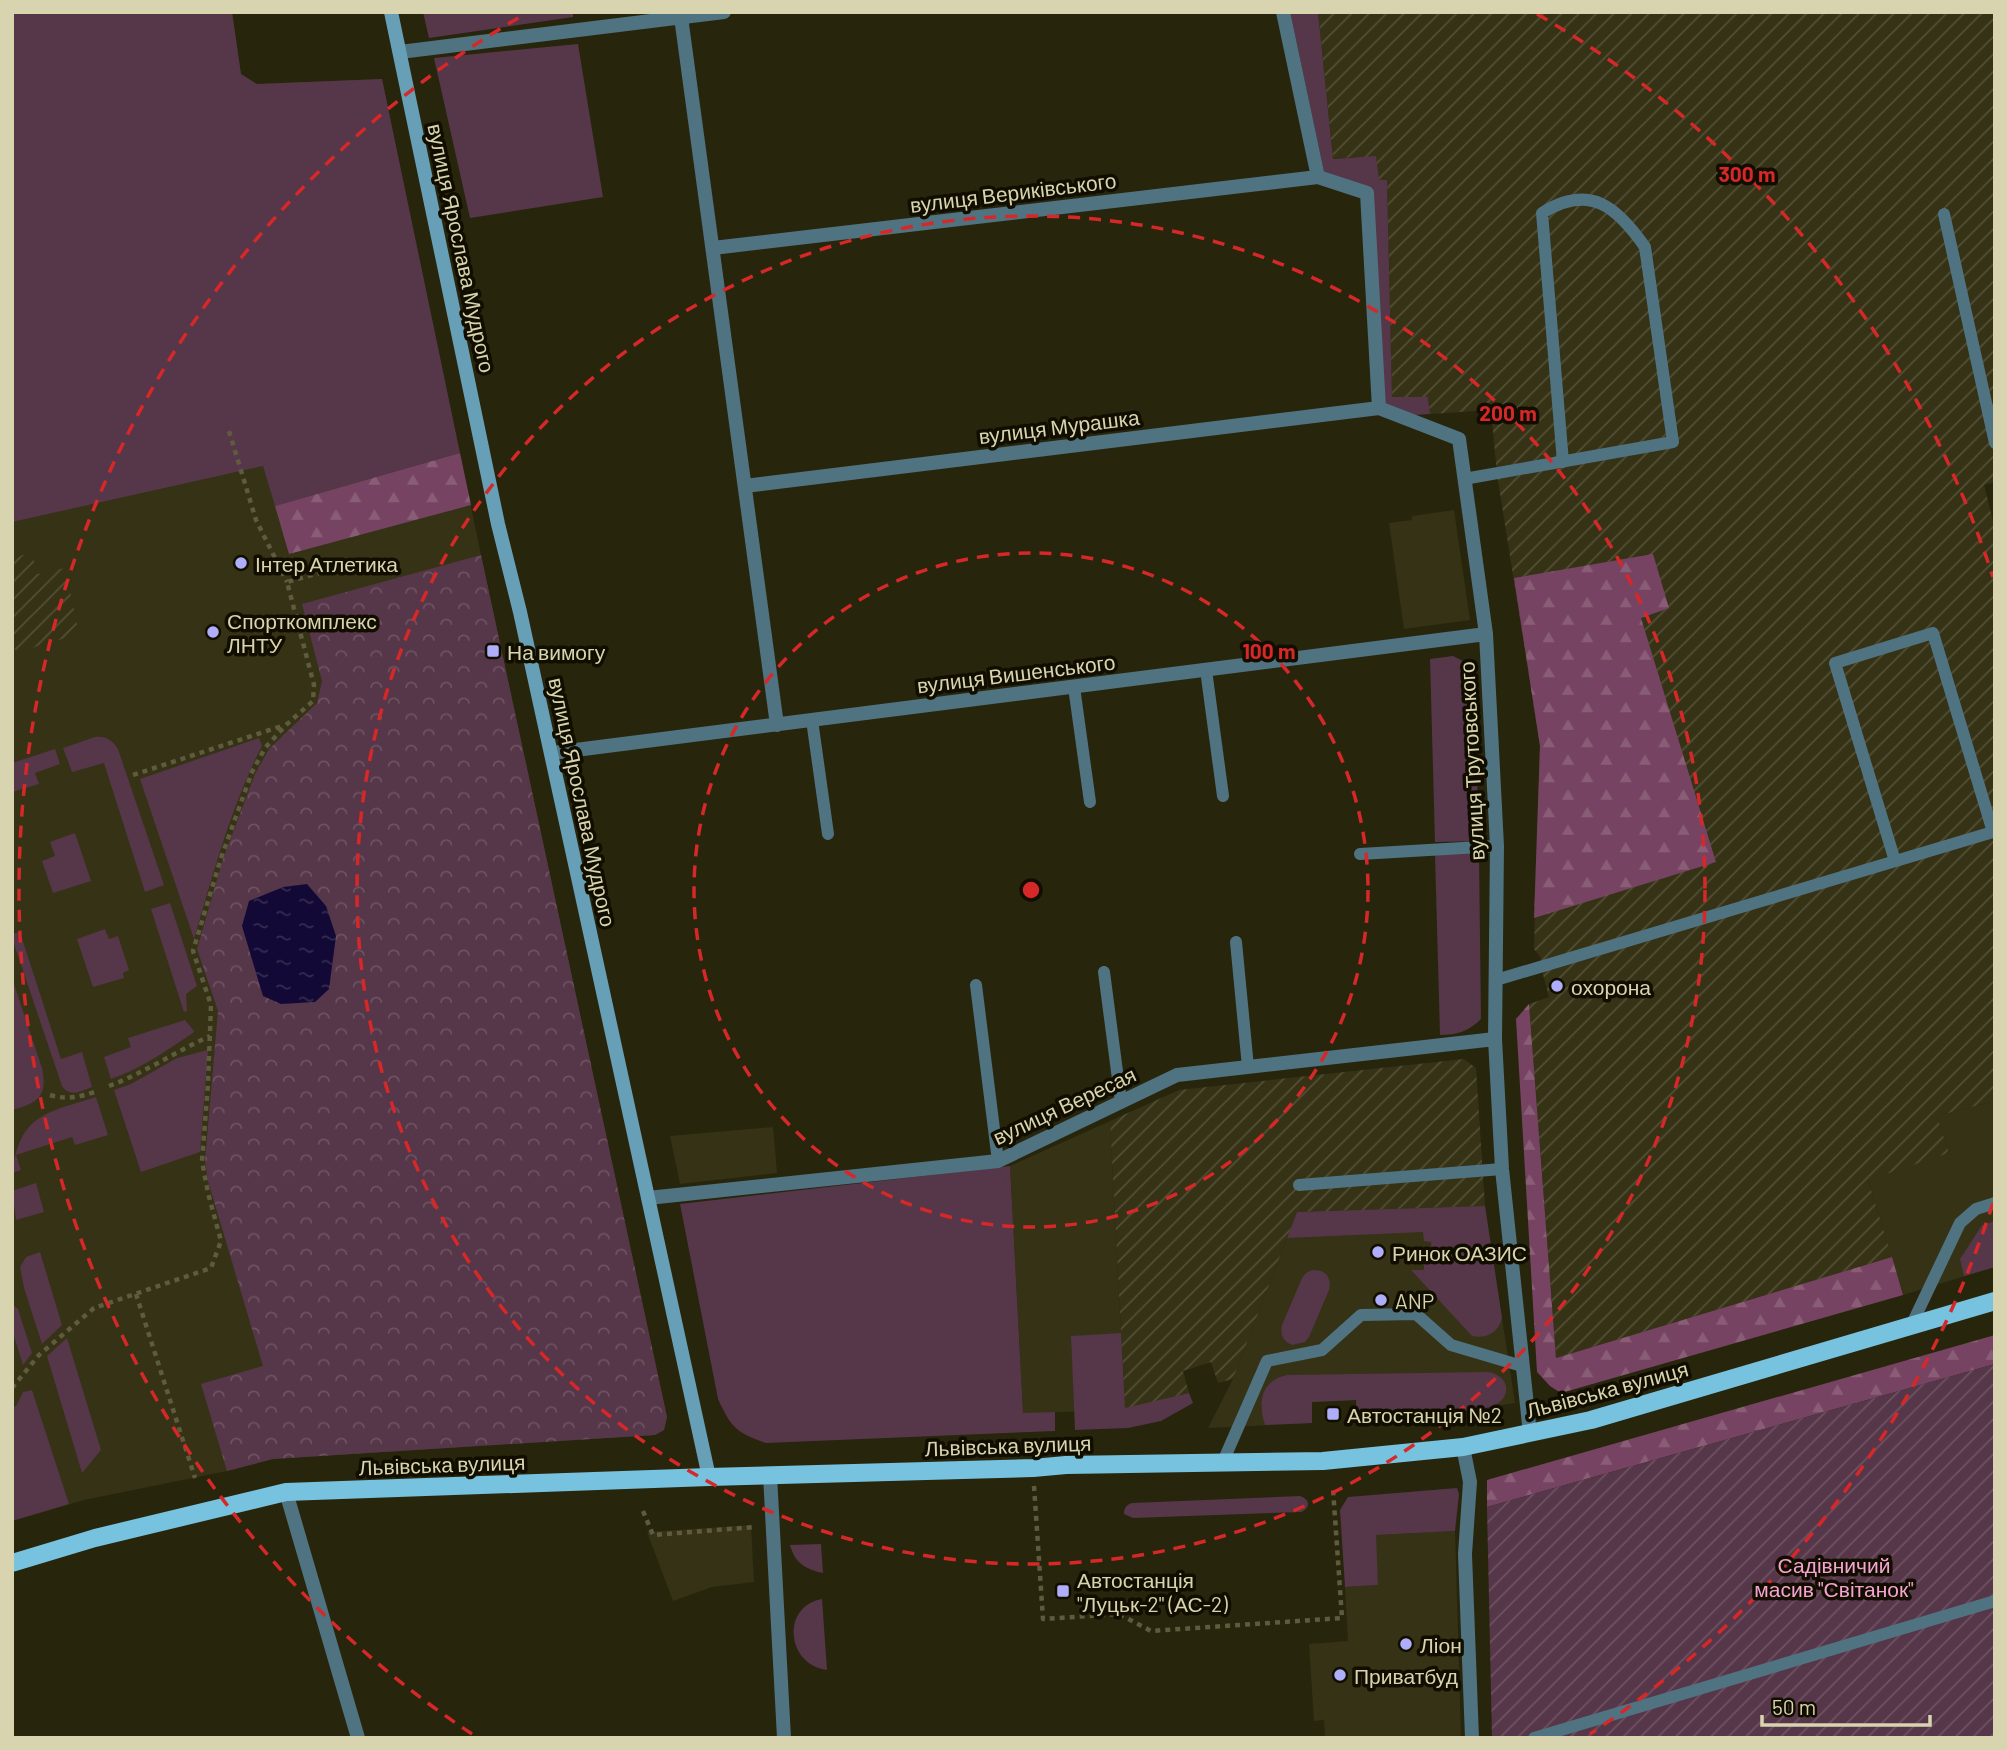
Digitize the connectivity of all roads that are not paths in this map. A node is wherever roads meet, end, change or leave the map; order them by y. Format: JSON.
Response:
{"nodes":[{"id":1,"x":391,"y":12,"type":"edge"},
{"id":2,"x":724,"y":12,"type":"edge"},
{"id":3,"x":1283,"y":12,"type":"edge"},
{"id":4,"x":681,"y":17,"type":"junction"},
{"id":5,"x":400,"y":52,"type":"junction"},
{"id":6,"x":1318,"y":177,"type":"junction"},
{"id":7,"x":1944,"y":214,"type":"dead end"},
{"id":8,"x":713,"y":248,"type":"junction"},
{"id":9,"x":1379,"y":408,"type":"junction"},
{"id":10,"x":1995,"y":443,"type":"edge"},
{"id":11,"x":1563,"y":462,"type":"junction"},
{"id":12,"x":1464,"y":480,"type":"junction"},
{"id":13,"x":745,"y":485,"type":"junction"},
{"id":14,"x":1486,"y":634,"type":"junction"},
{"id":15,"x":1206,"y":670,"type":"junction"},
{"id":16,"x":1074,"y":687,"type":"junction"},
{"id":17,"x":812,"y":720,"type":"junction"},
{"id":18,"x":777,"y":725,"type":"junction"},
{"id":19,"x":552,"y":753,"type":"junction"},
{"id":20,"x":1223,"y":796,"type":"dead end"},
{"id":21,"x":1090,"y":802,"type":"dead end"},
{"id":22,"x":828,"y":834,"type":"dead end"},
{"id":23,"x":1497,"y":846,"type":"junction"},
{"id":24,"x":1360,"y":854,"type":"dead end"},
{"id":25,"x":1895,"y":861,"type":"junction"},
{"id":26,"x":1236,"y":942,"type":"dead end"},
{"id":27,"x":1104,"y":972,"type":"dead end"},
{"id":28,"x":1496,"y":980,"type":"junction"},
{"id":29,"x":976,"y":985,"type":"dead end"},
{"id":30,"x":1495,"y":1039,"type":"junction"},
{"id":31,"x":1248,"y":1067,"type":"junction"},
{"id":32,"x":1121,"y":1101,"type":"junction"},
{"id":33,"x":998,"y":1161,"type":"junction"},
{"id":34,"x":1502,"y":1169,"type":"junction"},
{"id":35,"x":1299,"y":1185,"type":"dead end"},
{"id":36,"x":648,"y":1198,"type":"junction"},
{"id":37,"x":1995,"y":1203,"type":"edge"},
{"id":38,"x":1995,"y":1301,"type":"edge"},
{"id":39,"x":1910,"y":1326,"type":"junction"},
{"id":40,"x":1522,"y":1366,"type":"junction"},
{"id":41,"x":1530,"y":1434,"type":"junction"},
{"id":42,"x":1463,"y":1447,"type":"junction"},
{"id":43,"x":1222,"y":1464,"type":"junction"},
{"id":44,"x":770,"y":1475,"type":"junction"},
{"id":45,"x":709,"y":1477,"type":"junction"},
{"id":46,"x":286,"y":1492,"type":"junction"},
{"id":47,"x":12,"y":1563,"type":"edge"},
{"id":48,"x":1995,"y":1601,"type":"edge"},
{"id":49,"x":358,"y":1738,"type":"edge"},
{"id":50,"x":784,"y":1738,"type":"edge"},
{"id":51,"x":1472,"y":1738,"type":"edge"},
{"id":52,"x":1534,"y":1738,"type":"edge"}],
"edges":[{"from":1,"to":5,"type":"main road","name":"вулиця Ярослава Мудрого"},
{"from":2,"to":4,"type":"street"},
{"from":3,"to":6,"type":"street"},
{"from":4,"to":5,"type":"street"},
{"from":4,"to":8,"type":"street"},
{"from":5,"to":19,"type":"main road","name":"вулиця Ярослава Мудрого"},
{"from":6,"to":8,"type":"street","name":"вулиця Вериківського"},
{"from":6,"to":9,"type":"street"},
{"from":7,"to":10,"type":"lane"},
{"from":8,"to":13,"type":"street"},
{"from":9,"to":12,"type":"street","name":"вулиця Трутовського"},
{"from":9,"to":13,"type":"street","name":"вулиця Мурашка"},
{"from":11,"to":11,"type":"lane"},
{"from":11,"to":12,"type":"lane"},
{"from":12,"to":14,"type":"street","name":"вулиця Трутовського"},
{"from":13,"to":18,"type":"street"},
{"from":14,"to":15,"type":"street","name":"вулиця Вишенського"},
{"from":14,"to":23,"type":"street","name":"вулиця Трутовського"},
{"from":15,"to":16,"type":"street","name":"вулиця Вишенського"},
{"from":15,"to":20,"type":"lane"},
{"from":16,"to":17,"type":"street","name":"вулиця Вишенського"},
{"from":16,"to":21,"type":"lane"},
{"from":17,"to":18,"type":"street","name":"вулиця Вишенського"},
{"from":17,"to":22,"type":"lane"},
{"from":18,"to":19,"type":"street","name":"вулиця Вишенського"},
{"from":19,"to":36,"type":"main road","name":"вулиця Ярослава Мудрого"},
{"from":23,"to":24,"type":"lane"},
{"from":23,"to":28,"type":"street","name":"вулиця Трутовського"},
{"from":25,"to":25,"type":"lane"},
{"from":25,"to":28,"type":"lane"},
{"from":26,"to":31,"type":"lane"},
{"from":27,"to":32,"type":"lane"},
{"from":28,"to":30,"type":"street","name":"вулиця Трутовського"},
{"from":29,"to":33,"type":"lane"},
{"from":30,"to":31,"type":"street","name":"вулиця Вересая"},
{"from":30,"to":34,"type":"street","name":"вулиця Трутовського"},
{"from":31,"to":32,"type":"street","name":"вулиця Вересая"},
{"from":32,"to":33,"type":"street","name":"вулиця Вересая"},
{"from":33,"to":36,"type":"street","name":"вулиця Вересая"},
{"from":34,"to":35,"type":"lane"},
{"from":34,"to":40,"type":"street","name":"вулиця Трутовського"},
{"from":36,"to":45,"type":"main road","name":"вулиця Ярослава Мудрого"},
{"from":37,"to":39,"type":"lane"},
{"from":38,"to":39,"type":"main road","name":"Львівська вулиця"},
{"from":39,"to":41,"type":"main road","name":"Львівська вулиця"},
{"from":40,"to":41,"type":"street","name":"вулиця Трутовського"},
{"from":40,"to":43,"type":"lane"},
{"from":41,"to":42,"type":"main road","name":"Львівська вулиця"},
{"from":42,"to":43,"type":"main road","name":"Львівська вулиця"},
{"from":42,"to":51,"type":"street"},
{"from":43,"to":44,"type":"main road","name":"Львівська вулиця"},
{"from":44,"to":45,"type":"main road","name":"Львівська вулиця"},
{"from":44,"to":50,"type":"street"},
{"from":45,"to":46,"type":"main road","name":"Львівська вулиця"},
{"from":46,"to":47,"type":"main road","name":"Львівська вулиця"},
{"from":46,"to":49,"type":"street"},
{"from":48,"to":52,"type":"lane"}]}
